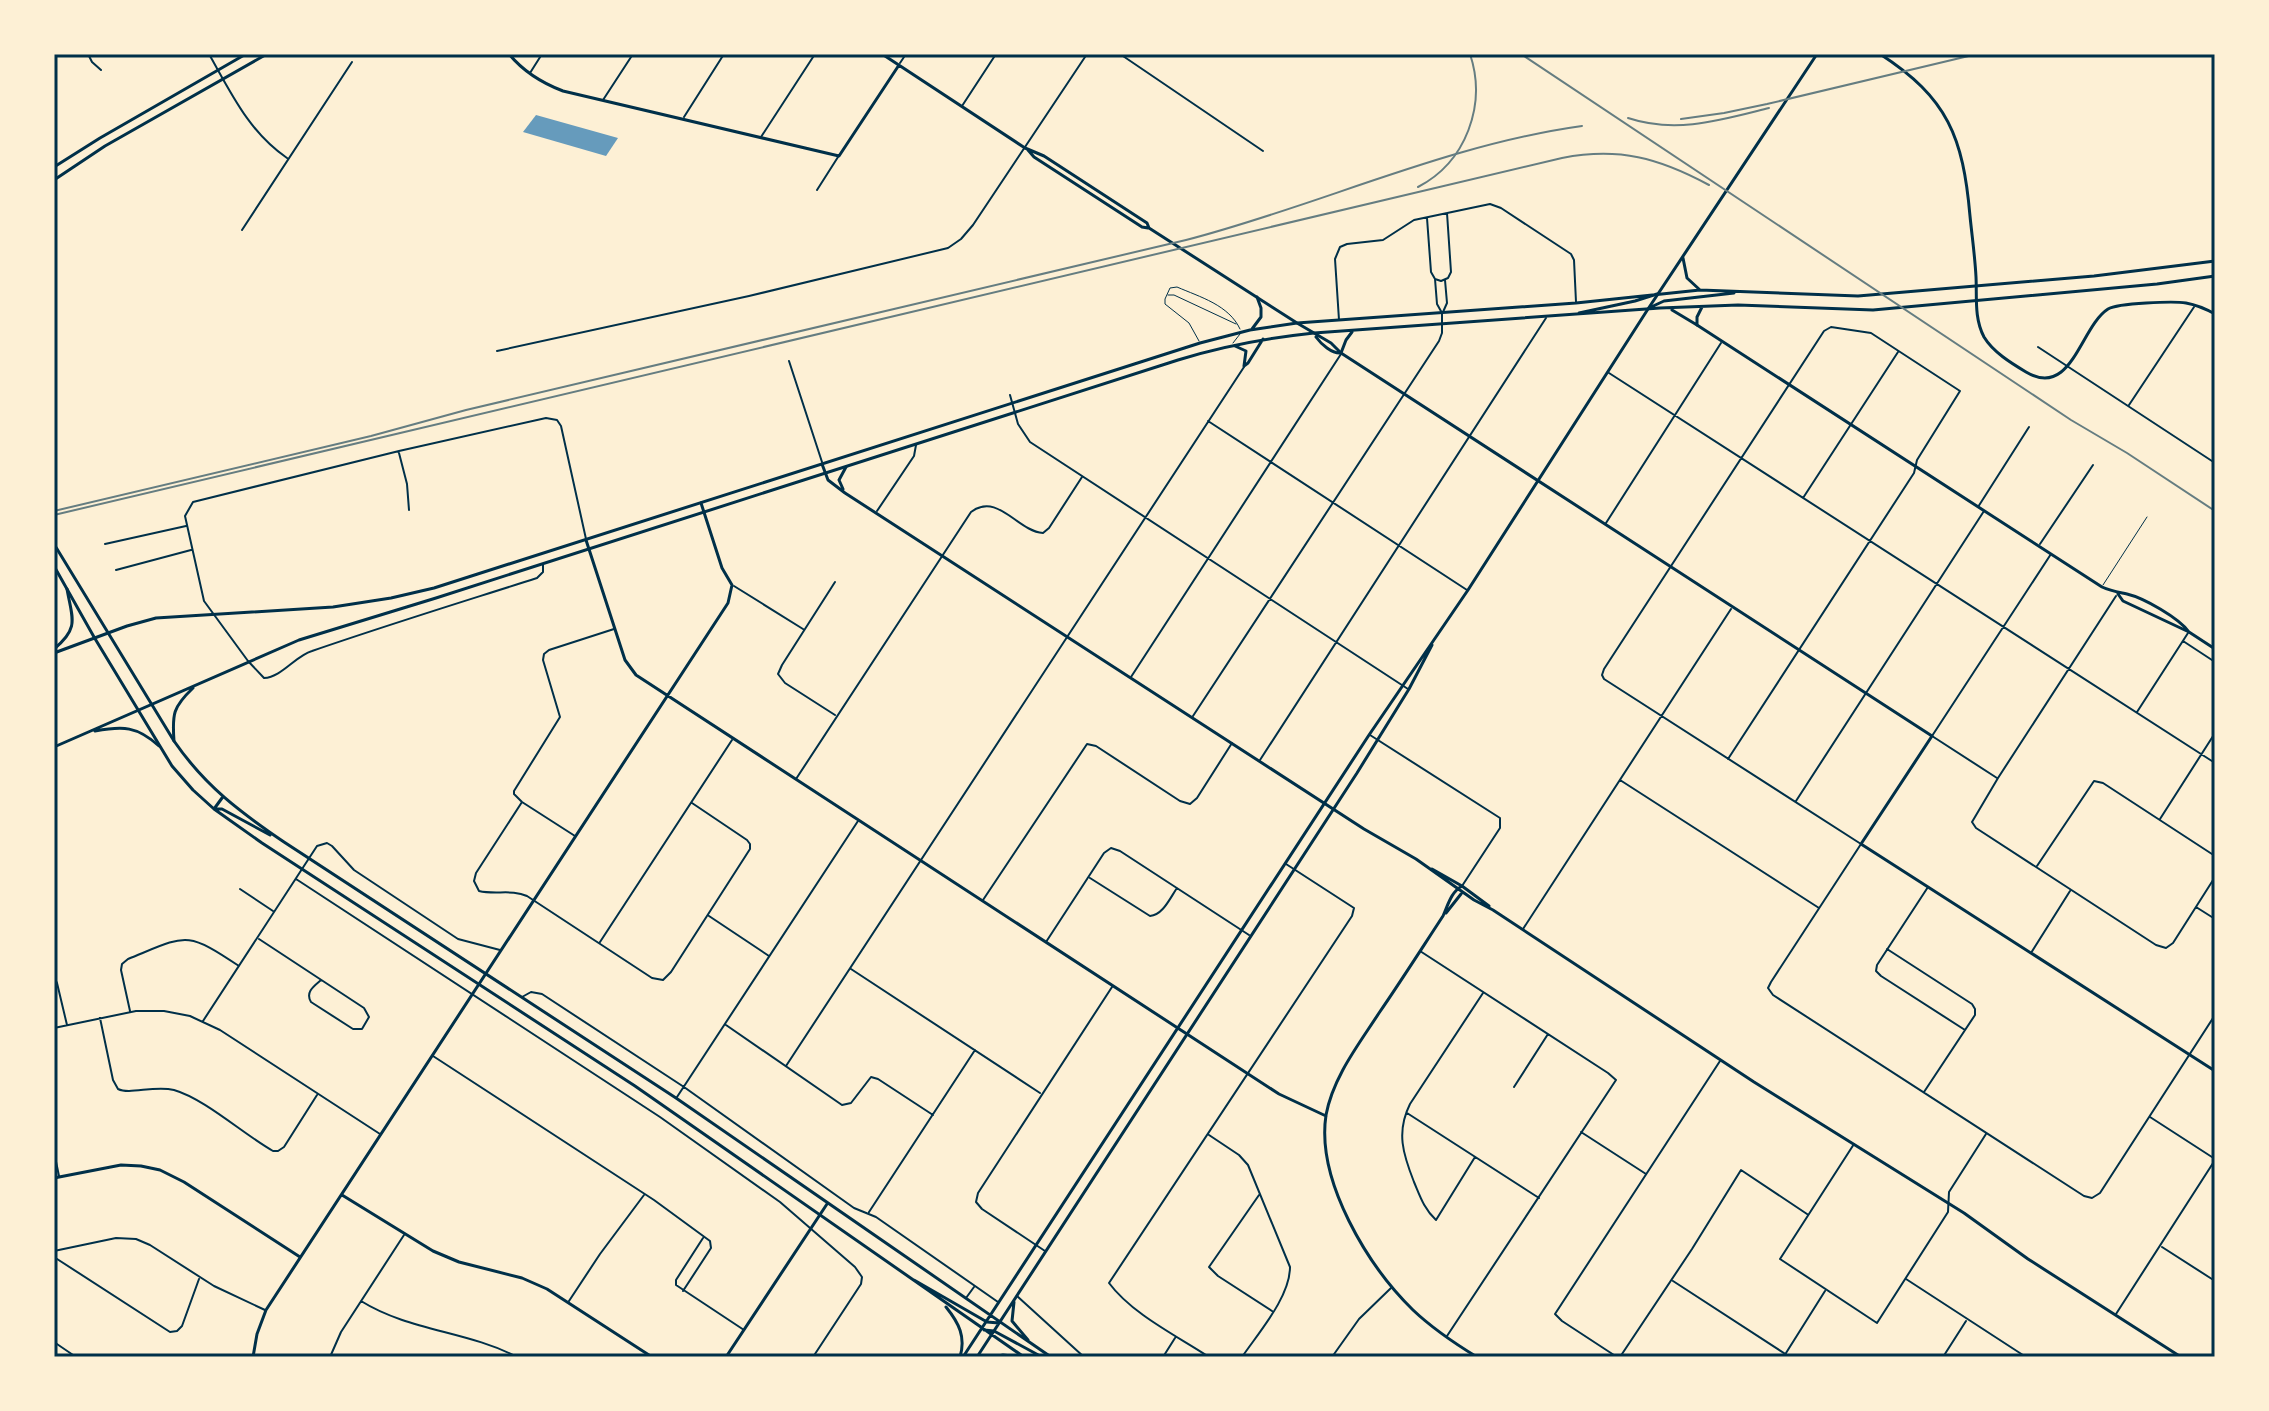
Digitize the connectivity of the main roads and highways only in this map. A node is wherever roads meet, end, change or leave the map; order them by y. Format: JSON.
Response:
{"nodes":[{"id":1,"x":246,"y":54,"type":"edge"},
{"id":2,"x":267,"y":54,"type":"edge"},
{"id":3,"x":509,"y":54,"type":"edge"},
{"id":4,"x":882,"y":54,"type":"edge"},
{"id":5,"x":1817,"y":54,"type":"edge"},
{"id":6,"x":1880,"y":54,"type":"edge"},
{"id":7,"x":899,"y":65,"type":"junction"},
{"id":8,"x":54,"y":167,"type":"edge"},
{"id":9,"x":54,"y":180,"type":"edge"},
{"id":10,"x":1683,"y":258,"type":"junction"},
{"id":11,"x":2215,"y":261,"type":"edge"},
{"id":12,"x":2215,"y":276,"type":"edge"},
{"id":13,"x":1976,"y":286,"type":"junction"},
{"id":14,"x":1700,"y":290,"type":"junction"},
{"id":15,"x":1741,"y":292,"type":"junction"},
{"id":16,"x":1660,"y":293,"type":"junction"},
{"id":17,"x":1257,"y":297,"type":"junction"},
{"id":18,"x":1976,"y":300,"type":"junction"},
{"id":19,"x":1702,"y":307,"type":"junction"},
{"id":20,"x":1669,"y":308,"type":"junction"},
{"id":21,"x":1648,"y":309,"type":"junction"},
{"id":22,"x":1574,"y":314,"type":"junction"},
{"id":23,"x":2215,"y":314,"type":"edge"},
{"id":24,"x":1297,"y":323,"type":"junction"},
{"id":25,"x":1697,"y":325,"type":"junction"},
{"id":26,"x":1250,"y":330,"type":"junction"},
{"id":27,"x":1354,"y":330,"type":"junction"},
{"id":28,"x":1314,"y":333,"type":"junction"},
{"id":29,"x":1263,"y":339,"type":"junction"},
{"id":30,"x":1232,"y":345,"type":"junction"},
{"id":31,"x":1205,"y":347,"type":"junction"},
{"id":32,"x":1341,"y":353,"type":"junction"},
{"id":33,"x":822,"y":464,"type":"junction"},
{"id":34,"x":847,"y":466,"type":"junction"},
{"id":35,"x":825,"y":472,"type":"junction"},
{"id":36,"x":1538,"y":482,"type":"junction"},
{"id":37,"x":845,"y":493,"type":"junction"},
{"id":38,"x":700,"y":503,"type":"junction"},
{"id":39,"x":703,"y":512,"type":"junction"},
{"id":40,"x":586,"y":540,"type":"junction"},
{"id":41,"x":54,"y":544,"type":"edge"},
{"id":42,"x":589,"y":549,"type":"junction"},
{"id":43,"x":54,"y":566,"type":"edge"},
{"id":44,"x":434,"y":588,"type":"junction"},
{"id":45,"x":67,"y":589,"type":"junction"},
{"id":46,"x":2118,"y":594,"type":"junction"},
{"id":47,"x":436,"y":598,"type":"junction"},
{"id":48,"x":108,"y":632,"type":"junction"},
{"id":49,"x":2189,"y":632,"type":"junction"},
{"id":50,"x":1438,"y":635,"type":"junction"},
{"id":51,"x":94,"y":637,"type":"junction"},
{"id":52,"x":2215,"y":649,"type":"edge"},
{"id":53,"x":54,"y":651,"type":"edge"},
{"id":54,"x":195,"y":687,"type":"junction"},
{"id":55,"x":668,"y":696,"type":"junction"},
{"id":56,"x":151,"y":705,"type":"junction"},
{"id":57,"x":138,"y":711,"type":"junction"},
{"id":58,"x":87,"y":732,"type":"junction"},
{"id":59,"x":174,"y":741,"type":"junction"},
{"id":60,"x":159,"y":746,"type":"junction"},
{"id":61,"x":54,"y":747,"type":"edge"},
{"id":62,"x":222,"y":797,"type":"junction"},
{"id":63,"x":1325,"y":803,"type":"junction"},
{"id":64,"x":214,"y":809,"type":"junction"},
{"id":65,"x":1333,"y":809,"type":"junction"},
{"id":66,"x":284,"y":842,"type":"junction"},
{"id":67,"x":1428,"y":867,"type":"junction"},
{"id":68,"x":1462,"y":886,"type":"junction"},
{"id":69,"x":1457,"y":889,"type":"junction"},
{"id":70,"x":1462,"y":893,"type":"junction"},
{"id":71,"x":1493,"y":910,"type":"junction"},
{"id":72,"x":1443,"y":916,"type":"junction"},
{"id":73,"x":486,"y":973,"type":"junction"},
{"id":74,"x":478,"y":985,"type":"junction"},
{"id":75,"x":1179,"y":1028,"type":"junction"},
{"id":76,"x":1186,"y":1033,"type":"junction"},
{"id":77,"x":2215,"y":1071,"type":"edge"},
{"id":78,"x":1326,"y":1116,"type":"junction"},
{"id":79,"x":57,"y":1177,"type":"edge"},
{"id":80,"x":342,"y":1194,"type":"junction"},
{"id":81,"x":827,"y":1204,"type":"junction"},
{"id":82,"x":819,"y":1215,"type":"junction"},
{"id":83,"x":300,"y":1257,"type":"junction"},
{"id":84,"x":907,"y":1277,"type":"junction"},
{"id":85,"x":1016,"y":1297,"type":"junction"},
{"id":86,"x":941,"y":1301,"type":"junction"},
{"id":87,"x":990,"y":1316,"type":"junction"},
{"id":88,"x":987,"y":1322,"type":"junction"},
{"id":89,"x":999,"y":1323,"type":"junction"},
{"id":90,"x":982,"y":1329,"type":"junction"},
{"id":91,"x":993,"y":1333,"type":"junction"},
{"id":92,"x":1032,"y":1344,"type":"junction"},
{"id":93,"x":253,"y":1357,"type":"edge"},
{"id":94,"x":652,"y":1357,"type":"edge"},
{"id":95,"x":726,"y":1357,"type":"edge"},
{"id":96,"x":962,"y":1357,"type":"edge"},
{"id":97,"x":977,"y":1357,"type":"edge"},
{"id":98,"x":994,"y":1357,"type":"edge"},
{"id":99,"x":1022,"y":1357,"type":"edge"},
{"id":100,"x":1042,"y":1357,"type":"edge"},
{"id":101,"x":1051,"y":1357,"type":"edge"},
{"id":102,"x":1477,"y":1357,"type":"edge"},
{"id":103,"x":2181,"y":1357,"type":"edge"}],
"edges":[{"from":1,"to":8,"type":"main road"},
{"from":2,"to":9,"type":"main road"},
{"from":3,"to":7,"type":"main road"},
{"from":4,"to":7,"type":"main road"},
{"from":5,"to":10,"type":"main road"},
{"from":6,"to":13,"type":"main road"},
{"from":7,"to":17,"type":"main road"},
{"from":10,"to":14,"type":"main road"},
{"from":10,"to":16,"type":"main road"},
{"from":11,"to":13,"type":"main road"},
{"from":12,"to":18,"type":"main road"},
{"from":13,"to":15,"type":"main road"},
{"from":13,"to":18,"type":"main road"},
{"from":14,"to":15,"type":"main road"},
{"from":14,"to":16,"type":"main road"},
{"from":15,"to":21,"type":"main road"},
{"from":16,"to":21,"type":"main road"},
{"from":16,"to":22,"type":"main road"},
{"from":16,"to":24,"type":"main road"},
{"from":17,"to":24,"type":"main road"},
{"from":17,"to":26,"type":"main road"},
{"from":18,"to":19,"type":"main road"},
{"from":18,"to":23,"type":"main road"},
{"from":19,"to":20,"type":"main road"},
{"from":19,"to":25,"type":"main road"},
{"from":20,"to":21,"type":"main road"},
{"from":20,"to":25,"type":"main road"},
{"from":21,"to":22,"type":"main road"},
{"from":21,"to":36,"type":"main road"},
{"from":22,"to":27,"type":"main road"},
{"from":24,"to":26,"type":"main road"},
{"from":24,"to":28,"type":"main road"},
{"from":25,"to":46,"type":"main road"},
{"from":26,"to":31,"type":"main road"},
{"from":27,"to":28,"type":"main road"},
{"from":27,"to":32,"type":"main road"},
{"from":28,"to":29,"type":"main road"},
{"from":28,"to":32,"type":"main road"},
{"from":29,"to":30,"type":"main road"},
{"from":29,"to":30,"type":"main road"},
{"from":30,"to":31,"type":"main road"},
{"from":31,"to":33,"type":"main road"},
{"from":31,"to":34,"type":"main road"},
{"from":32,"to":36,"type":"main road"},
{"from":33,"to":35,"type":"main road"},
{"from":33,"to":38,"type":"main road"},
{"from":34,"to":35,"type":"main road"},
{"from":34,"to":37,"type":"main road"},
{"from":35,"to":37,"type":"main road"},
{"from":35,"to":39,"type":"main road"},
{"from":36,"to":50,"type":"main road"},
{"from":36,"to":77,"type":"main road"},
{"from":37,"to":63,"type":"main road"},
{"from":38,"to":39,"type":"main road"},
{"from":38,"to":40,"type":"main road"},
{"from":39,"to":42,"type":"main road"},
{"from":39,"to":55,"type":"main road"},
{"from":40,"to":42,"type":"main road"},
{"from":40,"to":44,"type":"main road"},
{"from":41,"to":48,"type":"main road"},
{"from":42,"to":47,"type":"main road"},
{"from":42,"to":55,"type":"main road"},
{"from":43,"to":45,"type":"main road"},
{"from":44,"to":47,"type":"main road"},
{"from":44,"to":48,"type":"main road"},
{"from":45,"to":51,"type":"main road"},
{"from":45,"to":53,"type":"main road"},
{"from":46,"to":49,"type":"main road"},
{"from":46,"to":49,"type":"main road"},
{"from":47,"to":54,"type":"main road"},
{"from":48,"to":51,"type":"main road"},
{"from":48,"to":56,"type":"main road"},
{"from":49,"to":52,"type":"main road"},
{"from":50,"to":63,"type":"main road"},
{"from":50,"to":65,"type":"main road"},
{"from":51,"to":53,"type":"main road"},
{"from":51,"to":57,"type":"main road"},
{"from":54,"to":56,"type":"main road"},
{"from":54,"to":59,"type":"main road"},
{"from":55,"to":73,"type":"main road"},
{"from":55,"to":75,"type":"main road"},
{"from":56,"to":57,"type":"main road"},
{"from":56,"to":59,"type":"main road"},
{"from":57,"to":58,"type":"main road"},
{"from":57,"to":60,"type":"main road"},
{"from":58,"to":60,"type":"main road"},
{"from":58,"to":61,"type":"main road"},
{"from":59,"to":62,"type":"main road"},
{"from":60,"to":64,"type":"main road"},
{"from":62,"to":64,"type":"main road"},
{"from":62,"to":66,"type":"main road"},
{"from":63,"to":65,"type":"main road"},
{"from":63,"to":75,"type":"main road"},
{"from":64,"to":66,"type":"main road"},
{"from":64,"to":74,"type":"main road"},
{"from":65,"to":67,"type":"main road"},
{"from":65,"to":76,"type":"main road"},
{"from":66,"to":73,"type":"main road"},
{"from":67,"to":68,"type":"main road"},
{"from":67,"to":69,"type":"main road"},
{"from":68,"to":69,"type":"main road"},
{"from":68,"to":70,"type":"main road"},
{"from":68,"to":71,"type":"main road"},
{"from":69,"to":70,"type":"main road"},
{"from":69,"to":72,"type":"main road"},
{"from":70,"to":71,"type":"main road"},
{"from":70,"to":72,"type":"main road"},
{"from":71,"to":103,"type":"main road"},
{"from":72,"to":78,"type":"main road"},
{"from":73,"to":74,"type":"main road"},
{"from":73,"to":81,"type":"main road"},
{"from":74,"to":80,"type":"main road"},
{"from":74,"to":82,"type":"main road"},
{"from":75,"to":76,"type":"main road"},
{"from":75,"to":87,"type":"main road"},
{"from":76,"to":78,"type":"main road"},
{"from":76,"to":85,"type":"main road"},
{"from":78,"to":102,"type":"main road"},
{"from":79,"to":83,"type":"main road"},
{"from":80,"to":83,"type":"main road"},
{"from":80,"to":94,"type":"main road"},
{"from":81,"to":82,"type":"main road"},
{"from":81,"to":87,"type":"main road"},
{"from":82,"to":84,"type":"main road"},
{"from":82,"to":95,"type":"main road"},
{"from":83,"to":93,"type":"main road"},
{"from":84,"to":86,"type":"main road"},
{"from":84,"to":88,"type":"main road"},
{"from":85,"to":89,"type":"main road"},
{"from":85,"to":92,"type":"main road"},
{"from":86,"to":90,"type":"main road"},
{"from":86,"to":96,"type":"main road"},
{"from":87,"to":88,"type":"main road"},
{"from":87,"to":89,"type":"main road"},
{"from":88,"to":89,"type":"main road"},
{"from":88,"to":90,"type":"main road"},
{"from":89,"to":91,"type":"main road"},
{"from":89,"to":92,"type":"main road"},
{"from":90,"to":91,"type":"main road"},
{"from":90,"to":96,"type":"main road"},
{"from":91,"to":97,"type":"main road"},
{"from":91,"to":99,"type":"main road"},
{"from":91,"to":100,"type":"main road"},
{"from":92,"to":101,"type":"main road"},
{"from":98,"to":99,"type":"main road"}]}
